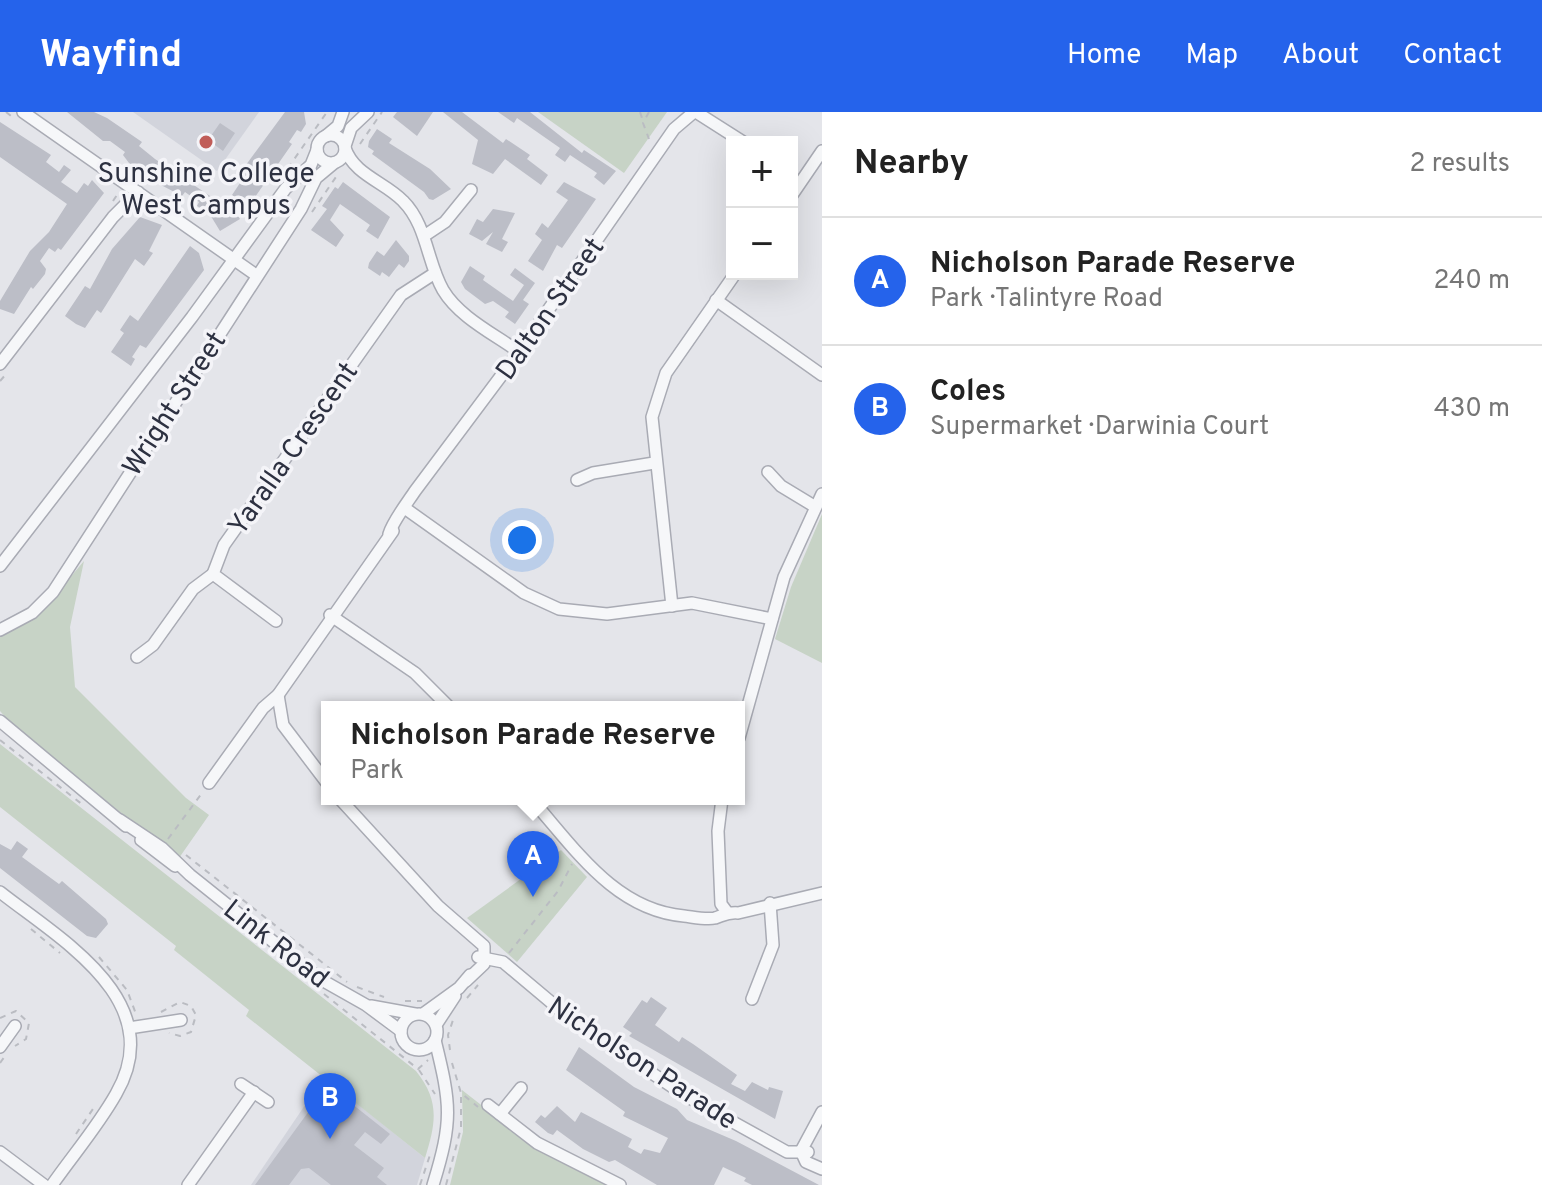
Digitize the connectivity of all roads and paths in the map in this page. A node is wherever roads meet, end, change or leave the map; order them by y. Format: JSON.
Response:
{"nodes":[{"id":1,"x":23,"y":112,"type":"edge"},
{"id":2,"x":343,"y":112,"type":"edge"},
{"id":3,"x":368,"y":112,"type":"edge"},
{"id":4,"x":382,"y":112,"type":"edge"},
{"id":5,"x":640,"y":112,"type":"edge"},
{"id":6,"x":649,"y":112,"type":"edge"},
{"id":7,"x":682,"y":112,"type":"edge"},
{"id":8,"x":695,"y":112,"type":"edge"},
{"id":9,"x":709,"y":116,"type":"edge"},
{"id":10,"x":643,"y":123,"type":"junction"},
{"id":11,"x":674,"y":129,"type":"junction"},
{"id":12,"x":325,"y":136,"type":"junction"},
{"id":13,"x":735,"y":136,"type":"edge"},
{"id":14,"x":649,"y":139,"type":"dead end"},
{"id":15,"x":360,"y":144,"type":"dead end"},
{"id":16,"x":345,"y":147,"type":"junction"},
{"id":17,"x":317,"y":150,"type":"junction"},
{"id":18,"x":819,"y":155,"type":"edge"},
{"id":19,"x":335,"y":162,"type":"junction"},
{"id":20,"x":362,"y":171,"type":"junction"},
{"id":21,"x":798,"y":175,"type":"edge"},
{"id":22,"x":134,"y":190,"type":"junction"},
{"id":23,"x":471,"y":190,"type":"dead end"},
{"id":24,"x":424,"y":236,"type":"junction"},
{"id":25,"x":234,"y":260,"type":"junction"},
{"id":26,"x":435,"y":273,"type":"junction"},
{"id":27,"x":256,"y":275,"type":"junction"},
{"id":28,"x":731,"y":280,"type":"edge"},
{"id":29,"x":716,"y":300,"type":"junction"},
{"id":30,"x":519,"y":352,"type":"junction"},
{"id":31,"x":0,"y":364,"type":"edge"},
{"id":32,"x":822,"y":375,"type":"edge"},
{"id":33,"x":654,"y":463,"type":"junction"},
{"id":34,"x":768,"y":472,"type":"dead end"},
{"id":35,"x":577,"y":480,"type":"dead end"},
{"id":36,"x":822,"y":494,"type":"edge"},
{"id":37,"x":814,"y":506,"type":"junction"},
{"id":38,"x":410,"y":512,"type":"junction"},
{"id":39,"x":0,"y":566,"type":"edge"},
{"id":40,"x":213,"y":574,"type":"junction"},
{"id":41,"x":672,"y":606,"type":"junction"},
{"id":42,"x":330,"y":615,"type":"junction"},
{"id":43,"x":772,"y":619,"type":"junction"},
{"id":44,"x":276,"y":621,"type":"dead end"},
{"id":45,"x":0,"y":630,"type":"edge"},
{"id":46,"x":137,"y":657,"type":"dead end"},
{"id":47,"x":278,"y":695,"type":"junction"},
{"id":48,"x":443,"y":701,"type":"edge"},
{"id":49,"x":745,"y":716,"type":"edge"},
{"id":50,"x":0,"y":721,"type":"edge"},
{"id":51,"x":4,"y":743,"type":"dead end"},
{"id":52,"x":0,"y":749,"type":"edge"},
{"id":53,"x":321,"y":775,"type":"edge"},
{"id":54,"x":209,"y":783,"type":"joint"},
{"id":55,"x":346,"y":805,"type":"edge"},
{"id":56,"x":536,"y":805,"type":"edge"},
{"id":57,"x":721,"y":805,"type":"edge"},
{"id":58,"x":120,"y":820,"type":"junction"},
{"id":59,"x":164,"y":844,"type":"junction"},
{"id":60,"x":176,"y":847,"type":"dead end"},
{"id":61,"x":184,"y":854,"type":"dead end"},
{"id":62,"x":572,"y":863,"type":"dead end"},
{"id":63,"x":190,"y":875,"type":"junction"},
{"id":64,"x":0,"y":892,"type":"edge"},
{"id":65,"x":822,"y":893,"type":"edge"},
{"id":66,"x":766,"y":903,"type":"junction"},
{"id":67,"x":725,"y":906,"type":"junction"},
{"id":68,"x":23,"y":923,"type":"dead end"},
{"id":69,"x":508,"y":954,"type":"dead end"},
{"id":70,"x":67,"y":958,"type":"dead end"},
{"id":71,"x":483,"y":959,"type":"junction"},
{"id":72,"x":483,"y":980,"type":"dead end"},
{"id":73,"x":463,"y":990,"type":"junction"},
{"id":74,"x":386,"y":998,"type":"dead end"},
{"id":75,"x":752,"y":999,"type":"dead end"},
{"id":76,"x":366,"y":1005,"type":"junction"},
{"id":77,"x":457,"y":1009,"type":"dead end"},
{"id":78,"x":419,"y":1014,"type":"junction"},
{"id":79,"x":181,"y":1020,"type":"dead end"},
{"id":80,"x":436,"y":1025,"type":"junction"},
{"id":81,"x":15,"y":1026,"type":"dead end"},
{"id":82,"x":129,"y":1028,"type":"junction"},
{"id":83,"x":401,"y":1031,"type":"junction"},
{"id":84,"x":435,"y":1040,"type":"junction"},
{"id":85,"x":0,"y":1047,"type":"edge"},
{"id":86,"x":418,"y":1050,"type":"junction"},
{"id":87,"x":450,"y":1050,"type":"dead end"},
{"id":88,"x":418,"y":1069,"type":"dead end"},
{"id":89,"x":442,"y":1072,"type":"junction"},
{"id":90,"x":241,"y":1084,"type":"dead end"},
{"id":91,"x":521,"y":1088,"type":"dead end"},
{"id":92,"x":254,"y":1092,"type":"junction"},
{"id":93,"x":461,"y":1093,"type":"dead end"},
{"id":94,"x":103,"y":1096,"type":"dead end"},
{"id":95,"x":268,"y":1102,"type":"dead end"},
{"id":96,"x":438,"y":1102,"type":"dead end"},
{"id":97,"x":488,"y":1105,"type":"dead end"},
{"id":98,"x":822,"y":1112,"type":"edge"},
{"id":99,"x":500,"y":1114,"type":"junction"},
{"id":100,"x":75,"y":1135,"type":"dead end"},
{"id":101,"x":433,"y":1145,"type":"dead end"},
{"id":102,"x":803,"y":1151,"type":"junction"},
{"id":103,"x":0,"y":1152,"type":"edge"},
{"id":104,"x":822,"y":1169,"type":"edge"},
{"id":105,"x":44,"y":1185,"type":"edge"},
{"id":106,"x":52,"y":1185,"type":"edge"},
{"id":107,"x":188,"y":1185,"type":"edge"},
{"id":108,"x":420,"y":1185,"type":"edge"},
{"id":109,"x":433,"y":1185,"type":"edge"},
{"id":110,"x":446,"y":1185,"type":"edge"},
{"id":111,"x":620,"y":1185,"type":"edge"}],
"edges":[{"from":1,"to":22,"type":"street"},
{"from":2,"to":12,"type":"street"},
{"from":3,"to":16,"type":"street"},
{"from":4,"to":15,"type":"path"},
{"from":5,"to":10,"type":"path"},
{"from":6,"to":10,"type":"path"},
{"from":7,"to":11,"type":"street","name":"Dalton Street"},
{"from":8,"to":9,"type":"street"},
{"from":8,"to":11,"type":"street","name":"Dalton Street"},
{"from":9,"to":13,"type":"street"},
{"from":10,"to":14,"type":"path"},
{"from":11,"to":30,"type":"street","name":"Dalton Street"},
{"from":12,"to":16,"type":"street"},
{"from":12,"to":17,"type":"street"},
{"from":16,"to":19,"type":"street"},
{"from":16,"to":20,"type":"street"},
{"from":17,"to":19,"type":"street"},
{"from":17,"to":25,"type":"street","name":"Wright Street"},
{"from":18,"to":21,"type":"street"},
{"from":19,"to":20,"type":"street"},
{"from":19,"to":27,"type":"street","name":"Wright Street"},
{"from":20,"to":24,"type":"street"},
{"from":22,"to":25,"type":"street"},
{"from":22,"to":31,"type":"street"},
{"from":23,"to":24,"type":"street"},
{"from":24,"to":26,"type":"street"},
{"from":25,"to":27,"type":"street"},
{"from":25,"to":39,"type":"street","name":"Wright Street"},
{"from":26,"to":30,"type":"street"},
{"from":26,"to":40,"type":"street","name":"Yaralla Crescent"},
{"from":27,"to":45,"type":"street","name":"Wright Street"},
{"from":28,"to":29,"type":"street"},
{"from":29,"to":32,"type":"street"},
{"from":29,"to":33,"type":"street"},
{"from":30,"to":38,"type":"street","name":"Dalton Street"},
{"from":33,"to":35,"type":"street"},
{"from":33,"to":41,"type":"street"},
{"from":34,"to":37,"type":"street"},
{"from":36,"to":37,"type":"street"},
{"from":37,"to":43,"type":"street"},
{"from":38,"to":41,"type":"street"},
{"from":38,"to":42,"type":"street","name":"Dalton Street"},
{"from":40,"to":44,"type":"street"},
{"from":40,"to":46,"type":"street"},
{"from":41,"to":43,"type":"street"},
{"from":42,"to":47,"type":"street","name":"Dalton Street"},
{"from":42,"to":48,"type":"street"},
{"from":43,"to":49,"type":"street"},
{"from":47,"to":53,"type":"street"},
{"from":47,"to":54,"type":"street","name":"Dalton Street"},
{"from":50,"to":58,"type":"street","name":"Link Road"},
{"from":51,"to":52,"type":"path"},
{"from":54,"to":59,"type":"path"},
{"from":55,"to":71,"type":"street"},
{"from":56,"to":67,"type":"street"},
{"from":57,"to":67,"type":"street"},
{"from":58,"to":59,"type":"street","name":"Link Road"},
{"from":58,"to":63,"type":"street","name":"Link Road"},
{"from":59,"to":60,"type":"path"},
{"from":59,"to":63,"type":"street","name":"Link Road"},
{"from":61,"to":74,"type":"path"},
{"from":62,"to":69,"type":"path"},
{"from":63,"to":76,"type":"street","name":"Link Road"},
{"from":64,"to":82,"type":"street"},
{"from":65,"to":66,"type":"street"},
{"from":66,"to":67,"type":"street"},
{"from":66,"to":75,"type":"street"},
{"from":68,"to":70,"type":"path"},
{"from":71,"to":73,"type":"street"},
{"from":71,"to":102,"type":"street","name":"Nicholson Parade"},
{"from":72,"to":73,"type":"path"},
{"from":73,"to":78,"type":"street"},
{"from":73,"to":80,"type":"street"},
{"from":76,"to":78,"type":"street","name":"Link Road"},
{"from":76,"to":83,"type":"street","name":"Link Road"},
{"from":77,"to":87,"type":"path"},
{"from":78,"to":80,"type":"street"},
{"from":78,"to":83,"type":"street"},
{"from":79,"to":82,"type":"street"},
{"from":80,"to":84,"type":"street"},
{"from":81,"to":85,"type":"street"},
{"from":82,"to":106,"type":"street"},
{"from":83,"to":86,"type":"street"},
{"from":84,"to":86,"type":"street"},
{"from":84,"to":89,"type":"street"},
{"from":86,"to":89,"type":"street"},
{"from":88,"to":96,"type":"path"},
{"from":89,"to":109,"type":"street"},
{"from":90,"to":92,"type":"street"},
{"from":91,"to":99,"type":"street"},
{"from":92,"to":95,"type":"street"},
{"from":92,"to":107,"type":"street"},
{"from":93,"to":110,"type":"path"},
{"from":94,"to":100,"type":"path"},
{"from":97,"to":99,"type":"street"},
{"from":98,"to":102,"type":"street"},
{"from":99,"to":111,"type":"street"},
{"from":101,"to":108,"type":"path"},
{"from":102,"to":104,"type":"street"},
{"from":103,"to":105,"type":"street"}]}
